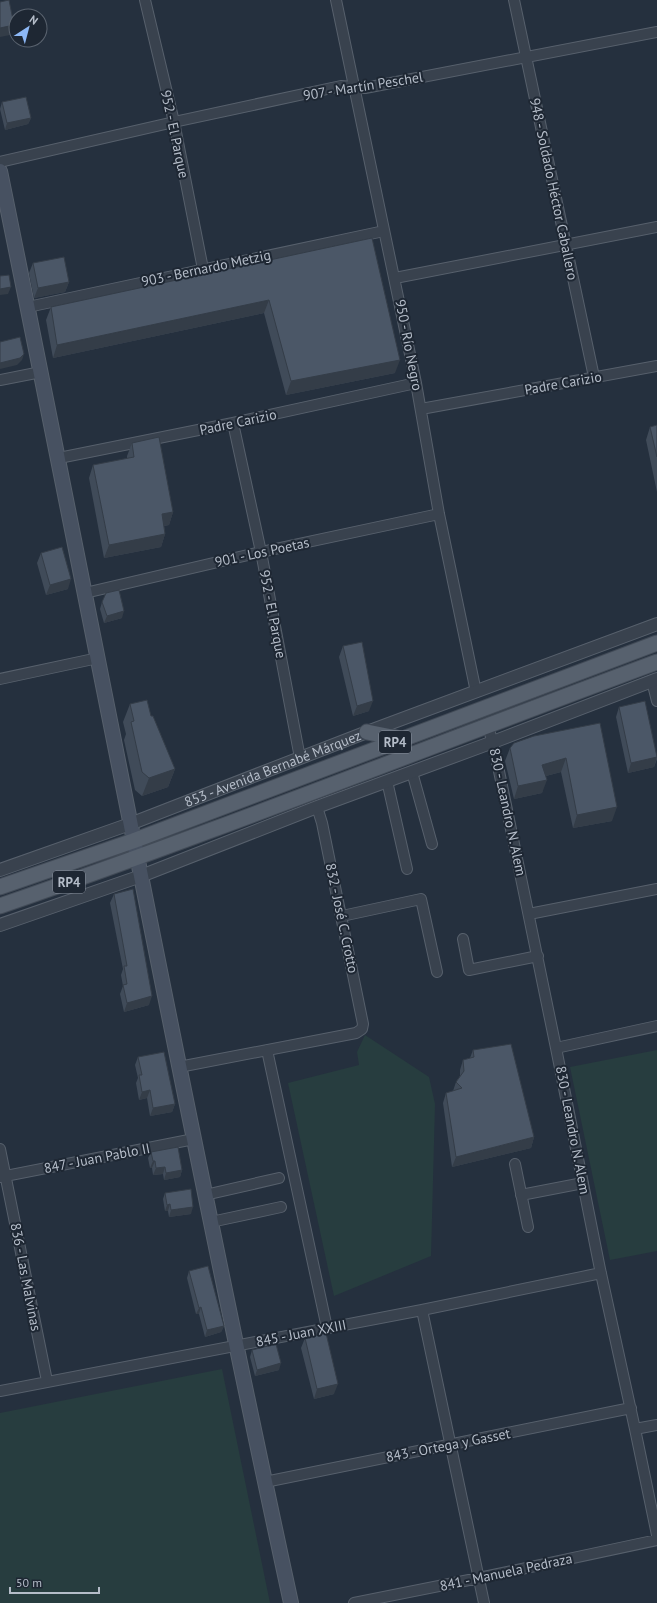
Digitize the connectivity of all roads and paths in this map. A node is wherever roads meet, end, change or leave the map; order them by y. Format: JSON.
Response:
{"nodes":[{"id":1,"x":145,"y":0,"type":"edge"},
{"id":2,"x":336,"y":0,"type":"edge"},
{"id":3,"x":514,"y":0,"type":"edge"},
{"id":4,"x":657,"y":32,"type":"edge"},
{"id":5,"x":526,"y":57,"type":"junction"},
{"id":6,"x":354,"y":87,"type":"junction"},
{"id":7,"x":174,"y":122,"type":"junction"},
{"id":8,"x":0,"y":162,"type":"edge"},
{"id":9,"x":0,"y":171,"type":"edge"},
{"id":10,"x":657,"y":227,"type":"edge"},
{"id":11,"x":384,"y":231,"type":"junction"},
{"id":12,"x":565,"y":244,"type":"junction"},
{"id":13,"x":203,"y":269,"type":"junction"},
{"id":14,"x":395,"y":278,"type":"junction"},
{"id":15,"x":28,"y":307,"type":"junction"},
{"id":16,"x":657,"y":366,"type":"edge"},
{"id":17,"x":41,"y":372,"type":"junction"},
{"id":18,"x":594,"y":377,"type":"junction"},
{"id":19,"x":0,"y":380,"type":"edge"},
{"id":20,"x":416,"y":383,"type":"junction"},
{"id":21,"x":421,"y":409,"type":"junction"},
{"id":22,"x":233,"y":423,"type":"junction"},
{"id":23,"x":59,"y":458,"type":"junction"},
{"id":24,"x":439,"y":514,"type":"junction"},
{"id":25,"x":261,"y":552,"type":"junction"},
{"id":26,"x":85,"y":593,"type":"junction"},
{"id":27,"x":657,"y":624,"type":"edge"},
{"id":28,"x":657,"y":643,"type":"edge"},
{"id":29,"x":98,"y":658,"type":"junction"},
{"id":30,"x":657,"y":662,"type":"edge"},
{"id":31,"x":0,"y":679,"type":"edge"},
{"id":32,"x":654,"y":680,"type":"edge"},
{"id":33,"x":476,"y":692,"type":"junction"},
{"id":34,"x":657,"y":701,"type":"edge"},
{"id":35,"x":487,"y":725,"type":"junction"},
{"id":36,"x":367,"y":732,"type":"junction"},
{"id":37,"x":403,"y":739,"type":"junction"},
{"id":38,"x":493,"y":742,"type":"junction"},
{"id":39,"x":300,"y":758,"type":"junction"},
{"id":40,"x":412,"y":772,"type":"junction"},
{"id":41,"x":387,"y":781,"type":"junction"},
{"id":42,"x":317,"y":807,"type":"junction"},
{"id":43,"x":130,"y":824,"type":"junction"},
{"id":44,"x":133,"y":841,"type":"junction"},
{"id":45,"x":432,"y":844,"type":"dead end"},
{"id":46,"x":137,"y":858,"type":"junction"},
{"id":47,"x":407,"y":869,"type":"dead end"},
{"id":48,"x":0,"y":870,"type":"edge"},
{"id":49,"x":141,"y":876,"type":"junction"},
{"id":50,"x":0,"y":887,"type":"edge"},
{"id":51,"x":657,"y":889,"type":"edge"},
{"id":52,"x":0,"y":906,"type":"edge"},
{"id":53,"x":529,"y":914,"type":"junction"},
{"id":54,"x":342,"y":916,"type":"junction"},
{"id":55,"x":0,"y":925,"type":"edge"},
{"id":56,"x":463,"y":939,"type":"dead end"},
{"id":57,"x":538,"y":956,"type":"junction"},
{"id":58,"x":437,"y":972,"type":"dead end"},
{"id":59,"x":657,"y":1026,"type":"edge"},
{"id":60,"x":556,"y":1048,"type":"junction"},
{"id":61,"x":267,"y":1050,"type":"junction"},
{"id":62,"x":179,"y":1067,"type":"junction"},
{"id":63,"x":194,"y":1139,"type":"junction"},
{"id":64,"x":0,"y":1149,"type":"edge"},
{"id":65,"x":515,"y":1164,"type":"dead end"},
{"id":66,"x":3,"y":1176,"type":"edge"},
{"id":67,"x":279,"y":1178,"type":"dead end"},
{"id":68,"x":583,"y":1183,"type":"junction"},
{"id":69,"x":205,"y":1195,"type":"junction"},
{"id":70,"x":521,"y":1195,"type":"junction"},
{"id":71,"x":281,"y":1207,"type":"dead end"},
{"id":72,"x":211,"y":1222,"type":"junction"},
{"id":73,"x":528,"y":1227,"type":"dead end"},
{"id":74,"x":601,"y":1273,"type":"junction"},
{"id":75,"x":422,"y":1310,"type":"junction"},
{"id":76,"x":327,"y":1328,"type":"junction"},
{"id":77,"x":236,"y":1345,"type":"junction"},
{"id":78,"x":47,"y":1381,"type":"junction"},
{"id":79,"x":0,"y":1391,"type":"edge"},
{"id":80,"x":631,"y":1408,"type":"junction"},
{"id":81,"x":657,"y":1425,"type":"edge"},
{"id":82,"x":635,"y":1429,"type":"junction"},
{"id":83,"x":450,"y":1445,"type":"junction"},
{"id":84,"x":265,"y":1482,"type":"junction"},
{"id":85,"x":657,"y":1535,"type":"edge"},
{"id":86,"x":657,"y":1540,"type":"edge"},
{"id":87,"x":479,"y":1578,"type":"junction"},
{"id":88,"x":291,"y":1603,"type":"edge"},
{"id":89,"x":354,"y":1603,"type":"edge"},
{"id":90,"x":484,"y":1603,"type":"edge"}],
"edges":[{"from":1,"to":7,"type":"street","name":"952 - El Parque"},
{"from":2,"to":6,"type":"street","name":"950 - Río Negro"},
{"from":3,"to":5,"type":"street","name":"948 - Soldado Héctor Caballero"},
{"from":4,"to":5,"type":"street","name":"907 - Martín Peschel"},
{"from":5,"to":6,"type":"street","name":"907 - Martín Peschel"},
{"from":5,"to":12,"type":"street","name":"948 - Soldado Héctor Caballero"},
{"from":6,"to":7,"type":"street","name":"907 - Martín Peschel"},
{"from":6,"to":11,"type":"street","name":"950 - Río Negro"},
{"from":7,"to":8,"type":"street","name":"907 - Martín Peschel"},
{"from":7,"to":13,"type":"street","name":"952 - El Parque"},
{"from":9,"to":15,"type":"main road"},
{"from":10,"to":12,"type":"street"},
{"from":11,"to":13,"type":"street","name":"903 - Bernardo Metzig"},
{"from":11,"to":14,"type":"street","name":"950 - Río Negro"},
{"from":12,"to":14,"type":"street"},
{"from":12,"to":18,"type":"street","name":"948 - Soldado Héctor Caballero"},
{"from":13,"to":15,"type":"street","name":"903 - Bernardo Metzig"},
{"from":14,"to":20,"type":"street","name":"950 - Río Negro"},
{"from":15,"to":17,"type":"main road"},
{"from":16,"to":18,"type":"street","name":"Padre Carizio"},
{"from":17,"to":19,"type":"street"},
{"from":17,"to":23,"type":"main road"},
{"from":18,"to":21,"type":"street","name":"Padre Carizio"},
{"from":20,"to":21,"type":"street","name":"950 - Río Negro"},
{"from":20,"to":22,"type":"street","name":"Padre Carizio"},
{"from":21,"to":24,"type":"street","name":"950 - Río Negro"},
{"from":22,"to":23,"type":"street","name":"Padre Carizio"},
{"from":22,"to":25,"type":"street","name":"952 - El Parque"},
{"from":23,"to":26,"type":"main road"},
{"from":24,"to":25,"type":"street","name":"901 - Los Poetas"},
{"from":24,"to":33,"type":"street","name":"950 - Río Negro"},
{"from":25,"to":26,"type":"street","name":"901 - Los Poetas"},
{"from":25,"to":39,"type":"street","name":"952 - El Parque"},
{"from":26,"to":29,"type":"main road"},
{"from":27,"to":33,"type":"street","name":"853 - Avenida Bernabé Márquez"},
{"from":28,"to":37,"type":"main road","name":"853 - Avenida Bernabé Márquez","number":"RP4"},
{"from":29,"to":31,"type":"street"},
{"from":29,"to":43,"type":"main road"},
{"from":30,"to":35,"type":"main road","number":"RP4"},
{"from":32,"to":34,"type":"street"},
{"from":32,"to":38,"type":"street"},
{"from":33,"to":36,"type":"street","name":"853 - Avenida Bernabé Márquez"},
{"from":35,"to":38,"type":"street","name":"830 - Leandro N. Alem"},
{"from":35,"to":46,"type":"main road","number":"RP4"},
{"from":36,"to":37,"type":"main road"},
{"from":36,"to":39,"type":"street","name":"853 - Avenida Bernabé Márquez"},
{"from":37,"to":44,"type":"main road","name":"853 - Avenida Bernabé Márquez","number":"RP4"},
{"from":38,"to":40,"type":"street"},
{"from":38,"to":53,"type":"street","name":"830 - Leandro N. Alem"},
{"from":39,"to":43,"type":"street","name":"853 - Avenida Bernabé Márquez"},
{"from":40,"to":41,"type":"street"},
{"from":40,"to":45,"type":"street"},
{"from":41,"to":42,"type":"street"},
{"from":41,"to":47,"type":"street"},
{"from":42,"to":49,"type":"street"},
{"from":42,"to":54,"type":"street","name":"832 - José C. Crotto"},
{"from":43,"to":44,"type":"main road"},
{"from":43,"to":48,"type":"street","name":"853 - Avenida Bernabé Márquez"},
{"from":44,"to":46,"type":"main road"},
{"from":44,"to":50,"type":"main road","name":"853 - Avenida Bernabé Márquez","number":"RP4"},
{"from":46,"to":49,"type":"main road"},
{"from":46,"to":52,"type":"main road","number":"RP4"},
{"from":49,"to":55,"type":"street"},
{"from":49,"to":62,"type":"main road"},
{"from":51,"to":53,"type":"street"},
{"from":53,"to":57,"type":"street","name":"830 - Leandro N. Alem"},
{"from":54,"to":58,"type":"street"},
{"from":54,"to":61,"type":"street","name":"832 - José C. Crotto"},
{"from":56,"to":57,"type":"street"},
{"from":57,"to":60,"type":"street","name":"830 - Leandro N. Alem"},
{"from":59,"to":60,"type":"street"},
{"from":60,"to":68,"type":"street","name":"830 - Leandro N. Alem"},
{"from":61,"to":62,"type":"street"},
{"from":61,"to":76,"type":"street"},
{"from":62,"to":63,"type":"main road"},
{"from":63,"to":66,"type":"street","name":"847 - Juan Pablo II"},
{"from":63,"to":69,"type":"main road"},
{"from":64,"to":66,"type":"street","name":"836 - Las Malvinas"},
{"from":65,"to":70,"type":"street"},
{"from":66,"to":78,"type":"street","name":"836 - Las Malvinas"},
{"from":67,"to":69,"type":"street"},
{"from":68,"to":70,"type":"street"},
{"from":68,"to":74,"type":"street","name":"830 - Leandro N. Alem"},
{"from":69,"to":72,"type":"main road"},
{"from":70,"to":73,"type":"street"},
{"from":71,"to":72,"type":"street"},
{"from":72,"to":77,"type":"main road"},
{"from":74,"to":75,"type":"street","name":"845 - Juan XXIII"},
{"from":74,"to":80,"type":"street","name":"830 - Leandro N. Alem"},
{"from":75,"to":76,"type":"street","name":"845 - Juan XXIII"},
{"from":75,"to":83,"type":"street"},
{"from":76,"to":77,"type":"street","name":"845 - Juan XXIII"},
{"from":77,"to":78,"type":"street","name":"845 - Juan XXIII"},
{"from":77,"to":84,"type":"main road"},
{"from":78,"to":79,"type":"street","name":"845 - Juan XXIII"},
{"from":80,"to":82,"type":"street","name":"830 - Leandro N. Alem"},
{"from":80,"to":83,"type":"street","name":"843 - Ortega y Gasset"},
{"from":81,"to":82,"type":"street"},
{"from":82,"to":85,"type":"street","name":"830 - Leandro N. Alem"},
{"from":83,"to":84,"type":"street","name":"843 - Ortega y Gasset"},
{"from":83,"to":87,"type":"street"},
{"from":84,"to":88,"type":"main road"},
{"from":86,"to":87,"type":"street","name":"841 - Manuela Pedraza"},
{"from":87,"to":89,"type":"street","name":"841 - Manuela Pedraza"},
{"from":87,"to":90,"type":"street"}]}
